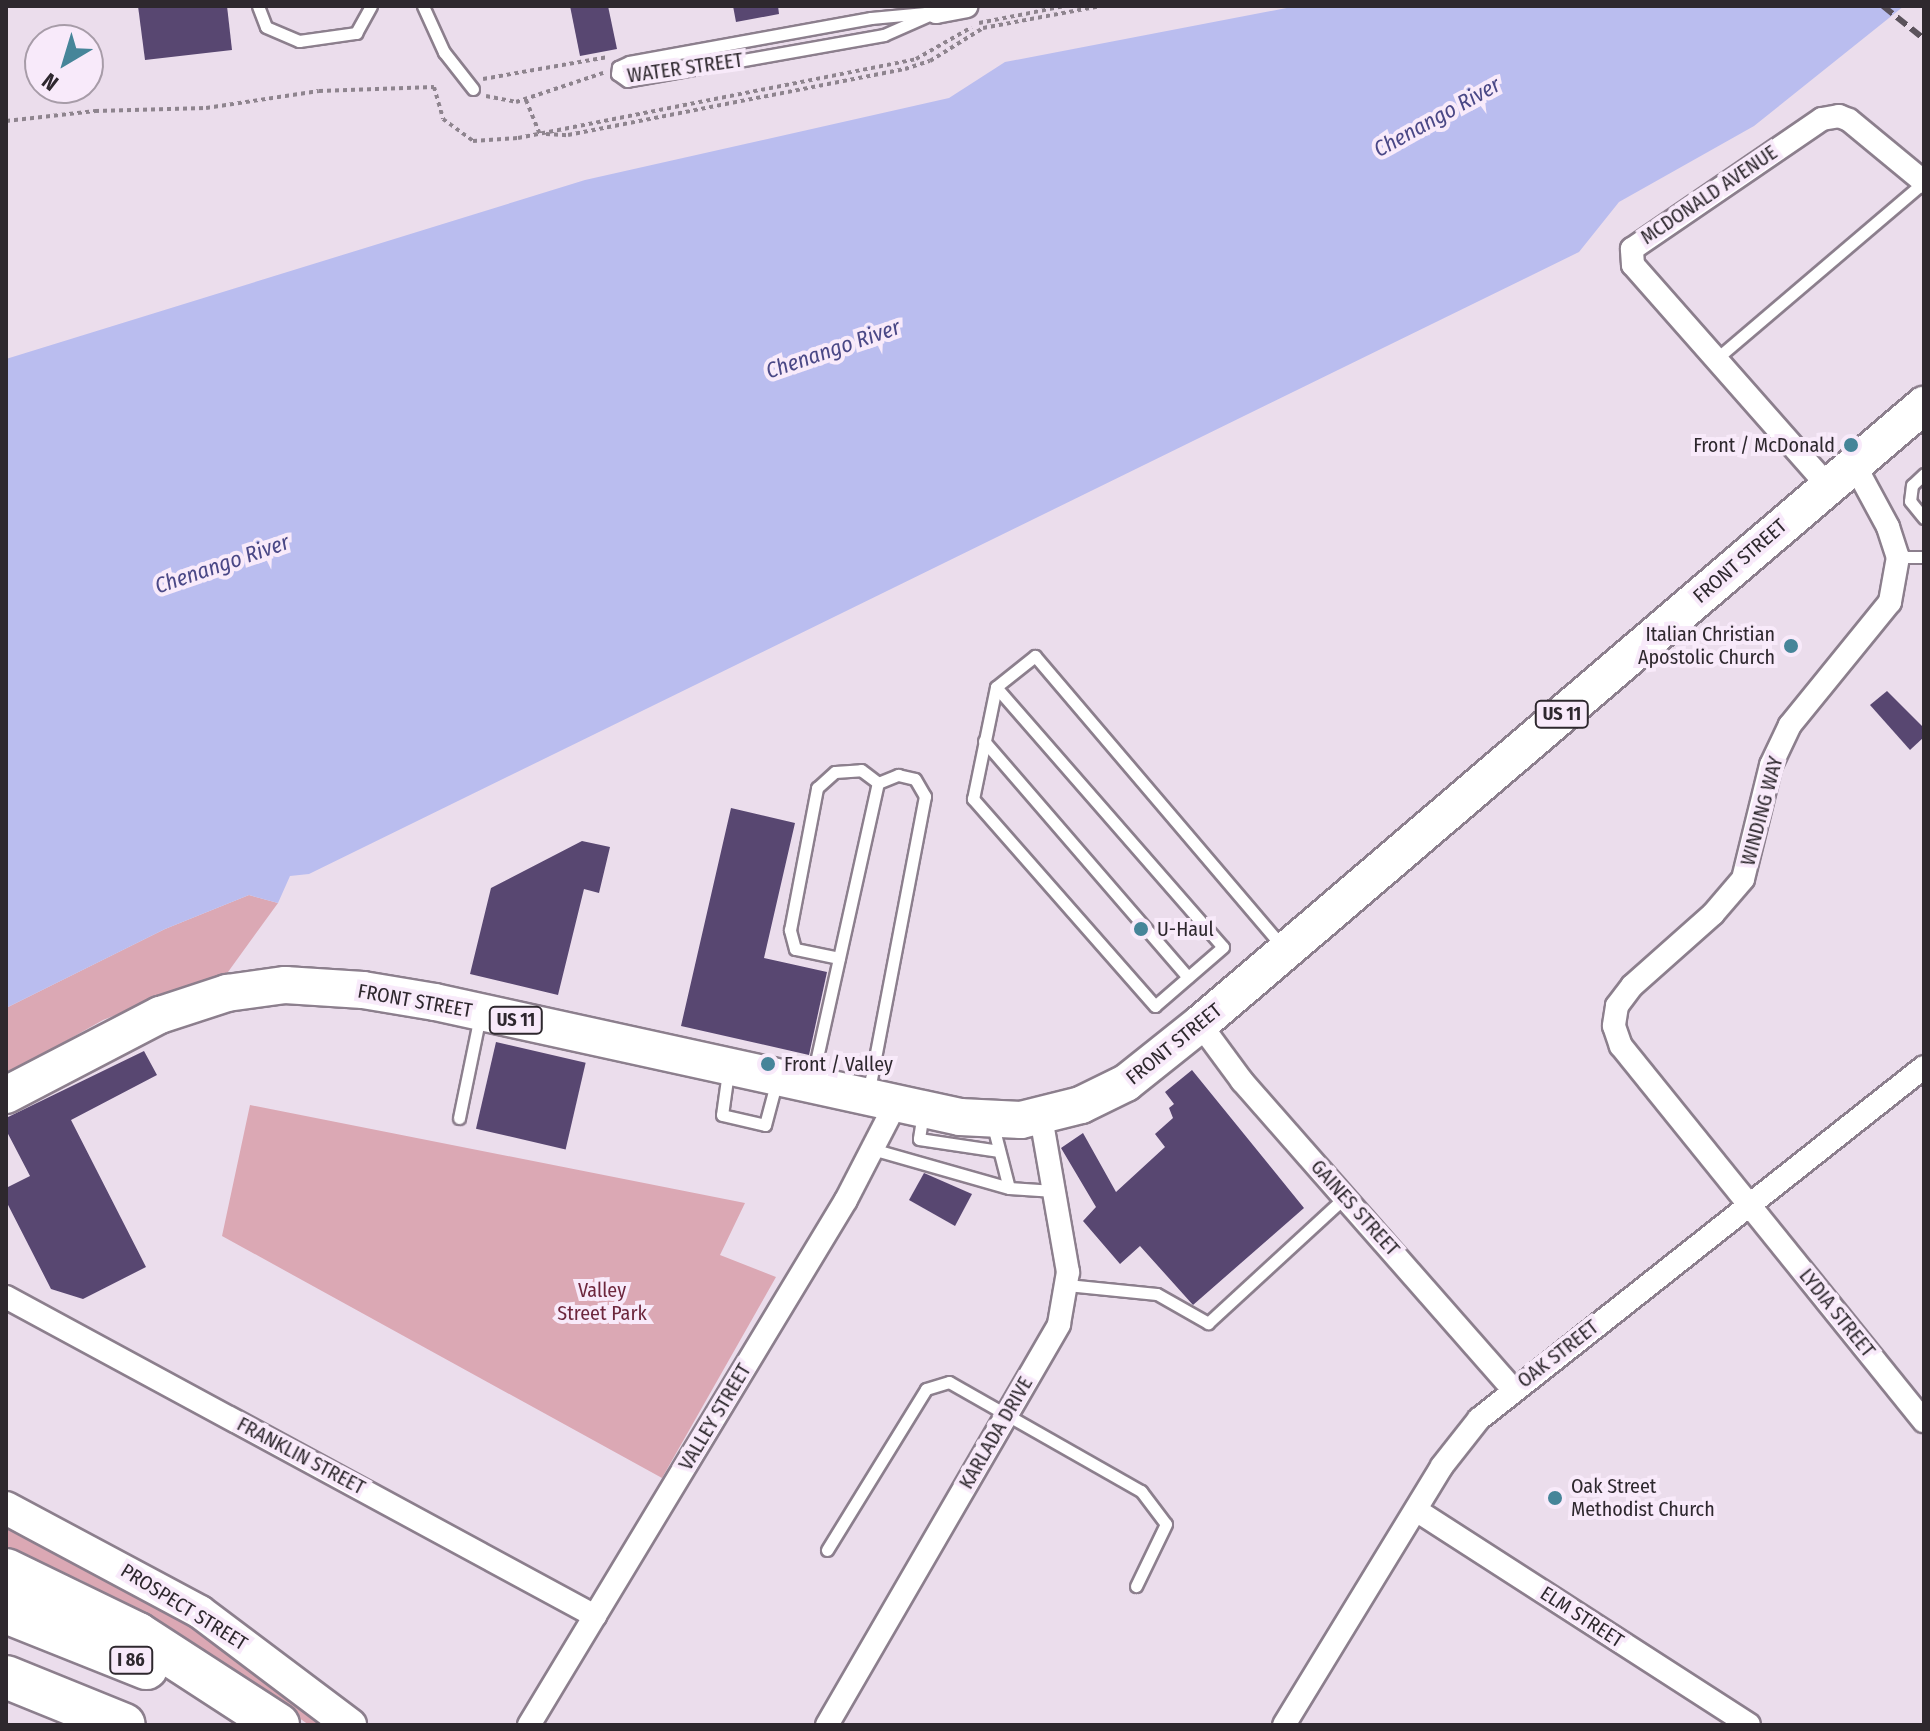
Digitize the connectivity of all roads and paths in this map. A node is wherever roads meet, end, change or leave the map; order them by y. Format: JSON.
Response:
{"nodes":[{"id":1,"x":258,"y":6,"type":"edge"},
{"id":2,"x":371,"y":6,"type":"edge"},
{"id":3,"x":423,"y":6,"type":"edge"},
{"id":4,"x":966,"y":6,"type":"edge"},
{"id":5,"x":1065,"y":6,"type":"edge"},
{"id":6,"x":1101,"y":6,"type":"edge"},
{"id":7,"x":935,"y":9,"type":"edge"},
{"id":8,"x":616,"y":70,"type":"junction"},
{"id":9,"x":519,"y":73,"type":"dead end"},
{"id":10,"x":473,"y":89,"type":"junction"},
{"id":11,"x":526,"y":100,"type":"junction"},
{"id":12,"x":6,"y":121,"type":"edge"},
{"id":13,"x":540,"y":134,"type":"junction"},
{"id":14,"x":1924,"y":182,"type":"edge"},
{"id":15,"x":1716,"y":359,"type":"junction"},
{"id":16,"x":1924,"y":406,"type":"edge"},
{"id":17,"x":1924,"y":474,"type":"edge"},
{"id":18,"x":1841,"y":475,"type":"junction"},
{"id":19,"x":1924,"y":518,"type":"edge"},
{"id":20,"x":1898,"y":557,"type":"junction"},
{"id":21,"x":1924,"y":557,"type":"edge"},
{"id":22,"x":996,"y":687,"type":"junction"},
{"id":23,"x":984,"y":741,"type":"junction"},
{"id":24,"x":878,"y":783,"type":"junction"},
{"id":25,"x":1286,"y":950,"type":"junction"},
{"id":26,"x":839,"y":958,"type":"junction"},
{"id":27,"x":1188,"y":977,"type":"junction"},
{"id":28,"x":481,"y":1012,"type":"junction"},
{"id":29,"x":1200,"y":1024,"type":"junction"},
{"id":30,"x":729,"y":1067,"type":"junction"},
{"id":31,"x":1924,"y":1067,"type":"edge"},
{"id":32,"x":794,"y":1082,"type":"junction"},
{"id":33,"x":6,"y":1095,"type":"edge"},
{"id":34,"x":901,"y":1113,"type":"junction"},
{"id":35,"x":1041,"y":1117,"type":"junction"},
{"id":36,"x":459,"y":1118,"type":"dead end"},
{"id":37,"x":996,"y":1136,"type":"junction"},
{"id":38,"x":872,"y":1149,"type":"junction"},
{"id":39,"x":915,"y":1161,"type":"junction"},
{"id":40,"x":1009,"y":1188,"type":"junction"},
{"id":41,"x":1054,"y":1191,"type":"junction"},
{"id":42,"x":1345,"y":1197,"type":"junction"},
{"id":43,"x":1749,"y":1205,"type":"junction"},
{"id":44,"x":1067,"y":1285,"type":"junction"},
{"id":45,"x":6,"y":1297,"type":"edge"},
{"id":46,"x":1513,"y":1390,"type":"junction"},
{"id":47,"x":1008,"y":1411,"type":"junction"},
{"id":48,"x":1924,"y":1421,"type":"edge"},
{"id":49,"x":6,"y":1508,"type":"edge"},
{"id":50,"x":1416,"y":1510,"type":"junction"},
{"id":51,"x":827,"y":1550,"type":"dead end"},
{"id":52,"x":6,"y":1570,"type":"edge"},
{"id":53,"x":1136,"y":1586,"type":"dead end"},
{"id":54,"x":6,"y":1612,"type":"edge"},
{"id":55,"x":595,"y":1616,"type":"junction"},
{"id":56,"x":6,"y":1677,"type":"edge"},
{"id":57,"x":124,"y":1725,"type":"edge"},
{"id":58,"x":248,"y":1725,"type":"edge"},
{"id":59,"x":278,"y":1725,"type":"edge"},
{"id":60,"x":350,"y":1725,"type":"edge"},
{"id":61,"x":529,"y":1725,"type":"edge"},
{"id":62,"x":827,"y":1725,"type":"edge"},
{"id":63,"x":1284,"y":1725,"type":"edge"},
{"id":64,"x":1749,"y":1725,"type":"edge"}],
"edges":[{"from":1,"to":2,"type":"lane"},
{"from":3,"to":10,"type":"lane"},
{"from":4,"to":7,"type":"street","name":"WATER STREET"},
{"from":5,"to":13,"type":"path"},
{"from":6,"to":13,"type":"path"},
{"from":7,"to":8,"type":"lane","name":"WATER STREET"},
{"from":7,"to":8,"type":"lane","name":"WATER STREET"},
{"from":8,"to":11,"type":"path"},
{"from":9,"to":10,"type":"path"},
{"from":10,"to":11,"type":"path"},
{"from":11,"to":13,"type":"path"},
{"from":12,"to":13,"type":"path"},
{"from":14,"to":15,"type":"lane"},
{"from":14,"to":15,"type":"street","name":"MCDONALD AVENUE"},
{"from":15,"to":18,"type":"street","name":"MCDONALD AVENUE"},
{"from":16,"to":18,"type":"main road","name":"FRONT STREET","number":"US 11"},
{"from":17,"to":19,"type":"lane"},
{"from":18,"to":20,"type":"street"},
{"from":18,"to":25,"type":"main road","name":"FRONT STREET","number":"US 11"},
{"from":20,"to":21,"type":"lane"},
{"from":20,"to":43,"type":"street","name":"WINDING WAY"},
{"from":22,"to":23,"type":"lane"},
{"from":22,"to":25,"type":"lane"},
{"from":22,"to":27,"type":"lane"},
{"from":23,"to":27,"type":"lane"},
{"from":23,"to":27,"type":"lane"},
{"from":24,"to":26,"type":"lane"},
{"from":24,"to":26,"type":"lane"},
{"from":24,"to":34,"type":"lane"},
{"from":25,"to":29,"type":"main road","name":"FRONT STREET","number":"US 11"},
{"from":26,"to":32,"type":"lane"},
{"from":28,"to":30,"type":"main road","name":"FRONT STREET","number":"US 11"},
{"from":28,"to":33,"type":"main road","name":"FRONT STREET","number":"US 11"},
{"from":28,"to":36,"type":"lane"},
{"from":29,"to":35,"type":"main road","name":"FRONT STREET","number":"US 11"},
{"from":29,"to":42,"type":"street","name":"GAINES STREET"},
{"from":30,"to":32,"type":"main road","name":"FRONT STREET","number":"US 11"},
{"from":30,"to":32,"type":"lane"},
{"from":31,"to":43,"type":"street","name":"OAK STREET"},
{"from":32,"to":34,"type":"main road","name":"FRONT STREET","number":"US 11"},
{"from":34,"to":37,"type":"main road","name":"FRONT STREET","number":"US 11"},
{"from":34,"to":38,"type":"street","name":"VALLEY STREET"},
{"from":34,"to":39,"type":"lane"},
{"from":35,"to":37,"type":"main road","name":"FRONT STREET","number":"US 11"},
{"from":35,"to":41,"type":"street","name":"KARLADA DRIVE"},
{"from":37,"to":40,"type":"lane"},
{"from":38,"to":39,"type":"lane"},
{"from":38,"to":55,"type":"street","name":"VALLEY STREET"},
{"from":39,"to":40,"type":"lane"},
{"from":40,"to":41,"type":"lane"},
{"from":41,"to":44,"type":"street","name":"KARLADA DRIVE"},
{"from":42,"to":44,"type":"lane"},
{"from":42,"to":46,"type":"street","name":"GAINES STREET"},
{"from":43,"to":46,"type":"street","name":"OAK STREET"},
{"from":43,"to":48,"type":"street","name":"LYDIA STREET"},
{"from":44,"to":47,"type":"street","name":"KARLADA DRIVE"},
{"from":45,"to":55,"type":"street","name":"FRANKLIN STREET"},
{"from":46,"to":50,"type":"street","name":"OAK STREET"},
{"from":47,"to":51,"type":"lane"},
{"from":47,"to":53,"type":"lane"},
{"from":47,"to":62,"type":"street","name":"KARLADA DRIVE"},
{"from":49,"to":60,"type":"street","name":"PROSPECT STREET"},
{"from":50,"to":63,"type":"street","name":"OAK STREET"},
{"from":50,"to":64,"type":"street","name":"ELM STREET"},
{"from":52,"to":59,"type":"highway"},
{"from":54,"to":58,"type":"highway","number":"I 86"},
{"from":55,"to":61,"type":"street","name":"VALLEY STREET"},
{"from":56,"to":57,"type":"highway"}]}
